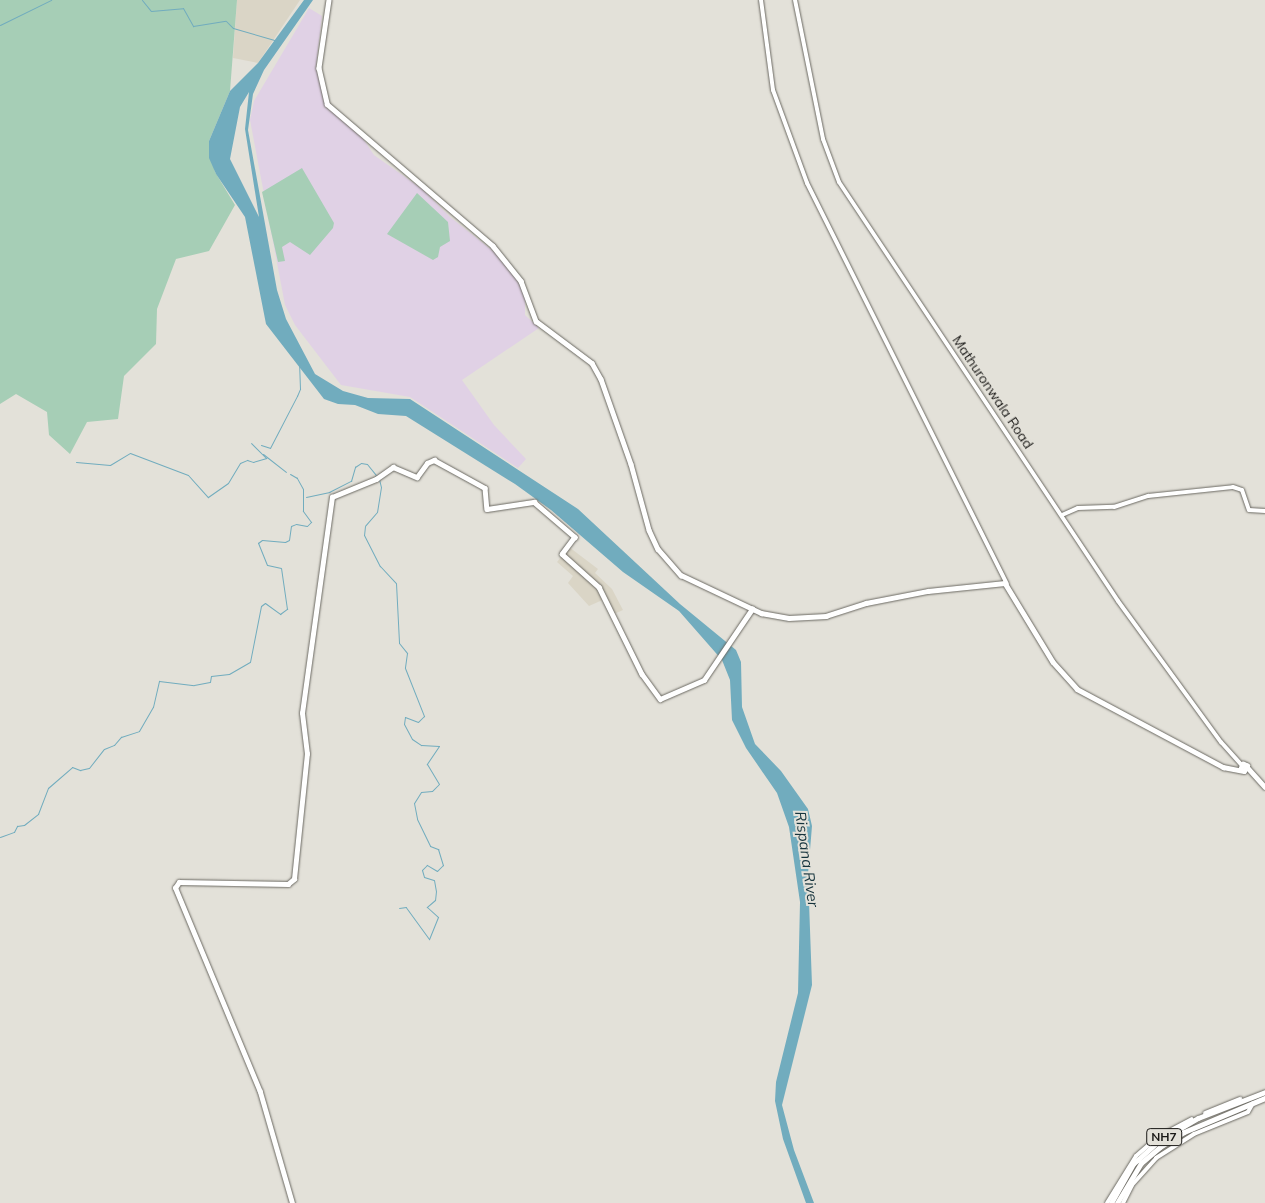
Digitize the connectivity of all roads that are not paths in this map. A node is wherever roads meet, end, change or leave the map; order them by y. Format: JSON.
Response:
{"nodes":[{"id":1,"x":328,"y":0,"type":"edge"},
{"id":2,"x":761,"y":0,"type":"edge"},
{"id":3,"x":795,"y":0,"type":"edge"},
{"id":4,"x":1264,"y":511,"type":"edge"},
{"id":5,"x":1062,"y":516,"type":"junction"},
{"id":6,"x":1007,"y":584,"type":"junction"},
{"id":7,"x":752,"y":609,"type":"junction"},
{"id":8,"x":1241,"y":767,"type":"junction"},
{"id":9,"x":1265,"y":786,"type":"edge"},
{"id":10,"x":1265,"y":1092,"type":"edge"},
{"id":11,"x":1249,"y":1098,"type":"junction"},
{"id":12,"x":1265,"y":1098,"type":"edge"},
{"id":13,"x":1254,"y":1103,"type":"junction"},
{"id":14,"x":1243,"y":1104,"type":"junction"},
{"id":15,"x":292,"y":1203,"type":"edge"},
{"id":16,"x":1107,"y":1203,"type":"edge"},
{"id":17,"x":1111,"y":1203,"type":"edge"},
{"id":18,"x":1117,"y":1203,"type":"edge"},
{"id":19,"x":1123,"y":1203,"type":"edge"}],
"edges":[{"from":1,"to":7,"type":"main road"},
{"from":2,"to":6,"type":"street"},
{"from":3,"to":5,"type":"street","name":"Mathuronwala Road"},
{"from":4,"to":5,"type":"street"},
{"from":5,"to":8,"type":"street","name":"Mathuronwala Road"},
{"from":6,"to":7,"type":"main road"},
{"from":6,"to":8,"type":"main road"},
{"from":7,"to":15,"type":"main road"},
{"from":8,"to":9,"type":"main road"},
{"from":10,"to":11,"type":"highway","number":"NH7"},
{"from":11,"to":14,"type":"highway","number":"NH7"},
{"from":11,"to":16,"type":"street"},
{"from":12,"to":13,"type":"highway","number":"NH7"},
{"from":13,"to":14,"type":"highway","number":"NH7"},
{"from":13,"to":19,"type":"street"},
{"from":14,"to":17,"type":"highway","number":"NH7"},
{"from":14,"to":18,"type":"highway","number":"NH7"}]}
